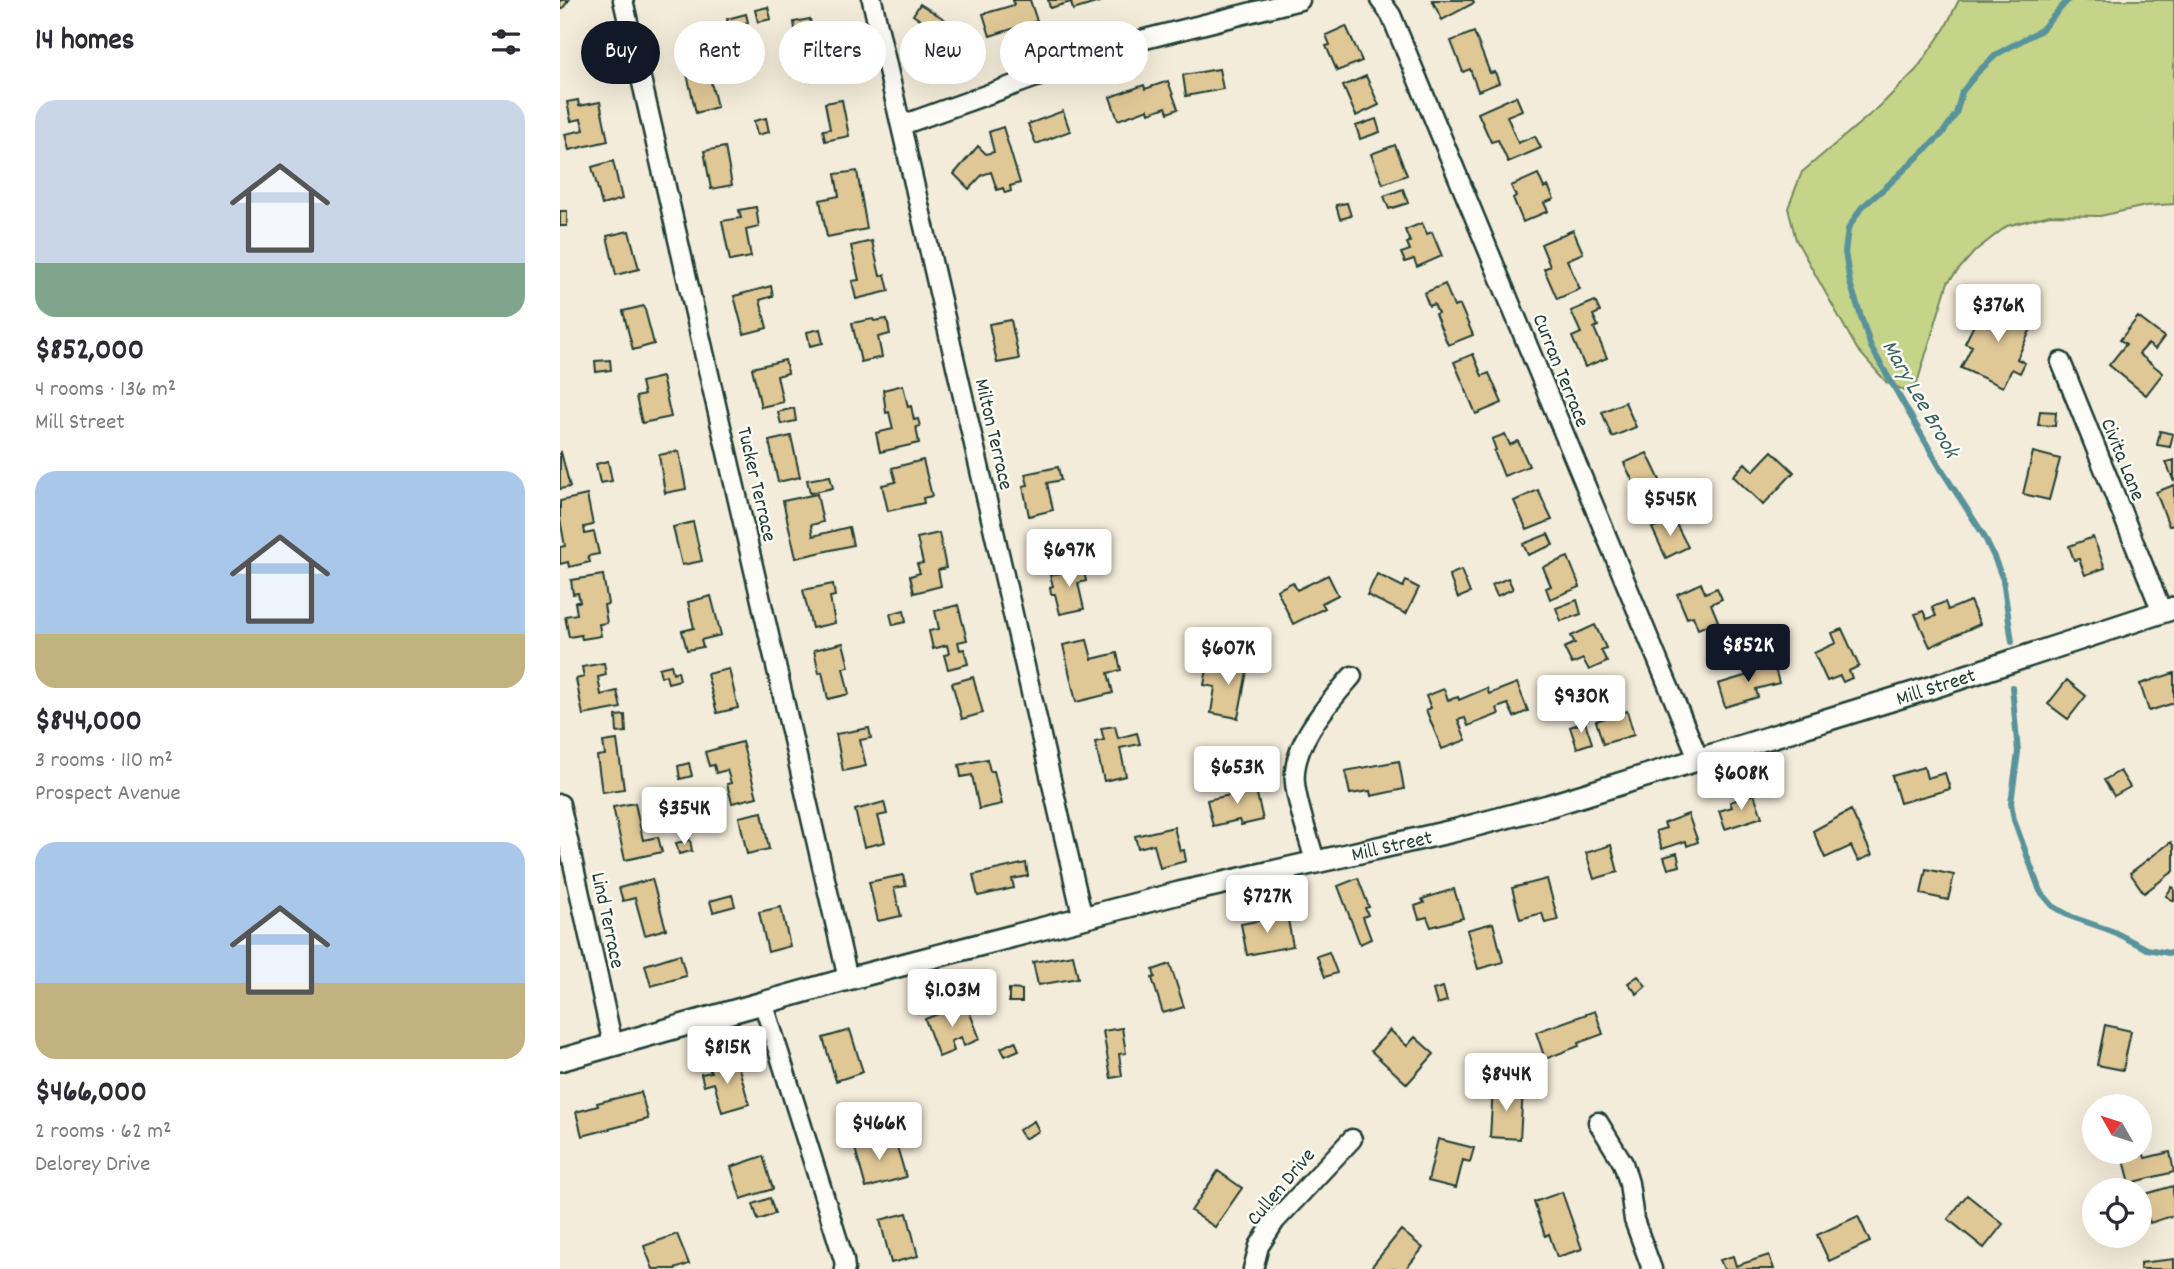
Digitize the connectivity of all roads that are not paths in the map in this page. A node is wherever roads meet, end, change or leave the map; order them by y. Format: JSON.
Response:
{"nodes":[{"id":1,"x":623,"y":0,"type":"edge"},
{"id":2,"x":872,"y":0,"type":"edge"},
{"id":3,"x":1300,"y":0,"type":"edge"},
{"id":4,"x":1381,"y":0,"type":"edge"},
{"id":5,"x":902,"y":125,"type":"junction"},
{"id":6,"x":2060,"y":362,"type":"dead end"},
{"id":7,"x":2168,"y":610,"type":"edge"},
{"id":8,"x":1352,"y":676,"type":"dead end"},
{"id":9,"x":1699,"y":760,"type":"junction"},
{"id":10,"x":560,"y":804,"type":"edge"},
{"id":11,"x":1315,"y":861,"type":"junction"},
{"id":12,"x":1083,"y":919,"type":"junction"},
{"id":13,"x":848,"y":979,"type":"junction"},
{"id":14,"x":763,"y":1002,"type":"junction"},
{"id":15,"x":613,"y":1045,"type":"junction"},
{"id":16,"x":560,"y":1060,"type":"edge"},
{"id":17,"x":1598,"y":1122,"type":"dead end"},
{"id":18,"x":1352,"y":1139,"type":"dead end"},
{"id":19,"x":845,"y":1269,"type":"edge"},
{"id":20,"x":1253,"y":1269,"type":"edge"},
{"id":21,"x":1652,"y":1269,"type":"edge"}],
"edges":[{"from":1,"to":13,"type":"street","name":"Tucker Terrace"},
{"from":2,"to":5,"type":"street","name":"Milton Terrace"},
{"from":3,"to":5,"type":"street"},
{"from":4,"to":9,"type":"street","name":"Curran Terrace"},
{"from":5,"to":12,"type":"street","name":"Milton Terrace"},
{"from":6,"to":7,"type":"street","name":"Civita Lane"},
{"from":7,"to":9,"type":"street","name":"Mill Street"},
{"from":8,"to":11,"type":"street"},
{"from":9,"to":11,"type":"street","name":"Mill Street"},
{"from":10,"to":15,"type":"street","name":"Lind Terrace"},
{"from":11,"to":12,"type":"street","name":"Mill Street"},
{"from":12,"to":13,"type":"street","name":"Mill Street"},
{"from":13,"to":14,"type":"street","name":"Mill Street"},
{"from":14,"to":15,"type":"street","name":"Mill Street"},
{"from":14,"to":19,"type":"street"},
{"from":15,"to":16,"type":"street","name":"Mill Street"},
{"from":17,"to":21,"type":"street"},
{"from":18,"to":20,"type":"street","name":"Cullen Drive"}]}
